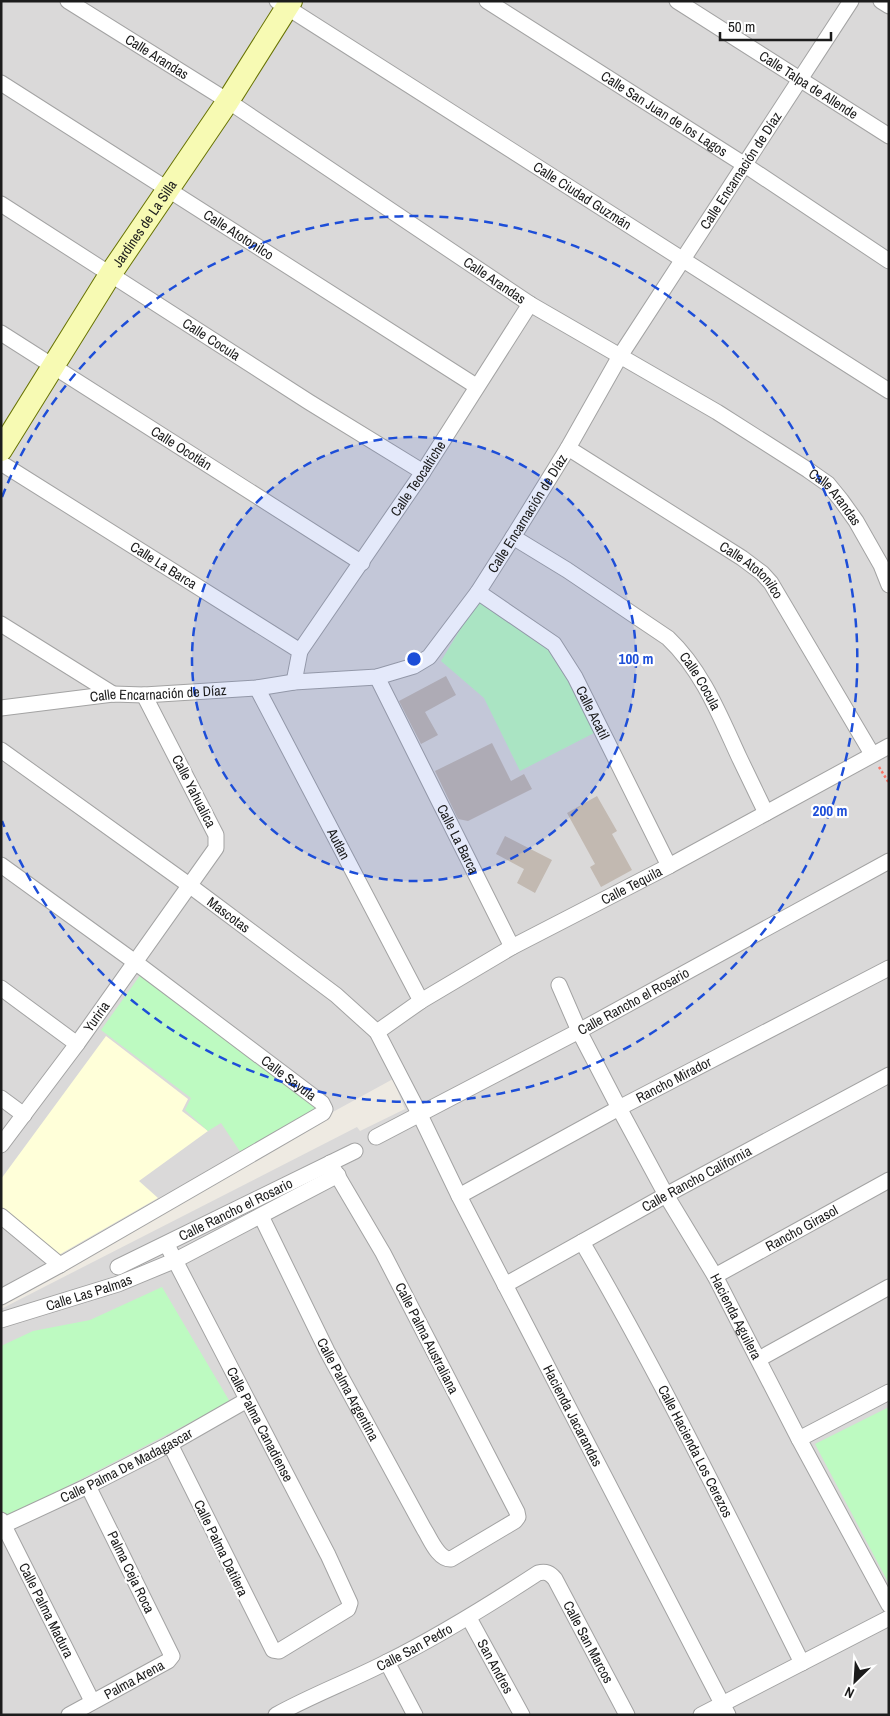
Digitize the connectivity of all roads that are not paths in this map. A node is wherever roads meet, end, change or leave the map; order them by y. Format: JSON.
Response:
{"nodes":[{"id":1,"x":68,"y":1,"type":"edge"},
{"id":2,"x":487,"y":1,"type":"edge"},
{"id":3,"x":677,"y":1,"type":"edge"},
{"id":4,"x":851,"y":1,"type":"edge"},
{"id":5,"x":881,"y":1,"type":"edge"},
{"id":6,"x":285,"y":3,"type":"edge"},
{"id":7,"x":889,"y":6,"type":"edge"},
{"id":8,"x":800,"y":81,"type":"junction"},
{"id":9,"x":1,"y":83,"type":"edge"},
{"id":10,"x":228,"y":102,"type":"junction"},
{"id":11,"x":889,"y":136,"type":"edge"},
{"id":12,"x":745,"y":165,"type":"junction"},
{"id":13,"x":169,"y":190,"type":"junction"},
{"id":14,"x":1,"y":204,"type":"edge"},
{"id":15,"x":683,"y":260,"type":"junction"},
{"id":16,"x":889,"y":261,"type":"edge"},
{"id":17,"x":111,"y":273,"type":"junction"},
{"id":18,"x":530,"y":304,"type":"junction"},
{"id":19,"x":1,"y":332,"type":"edge"},
{"id":20,"x":620,"y":356,"type":"junction"},
{"id":21,"x":54,"y":366,"type":"junction"},
{"id":22,"x":476,"y":386,"type":"junction"},
{"id":23,"x":889,"y":391,"type":"edge"},
{"id":24,"x":568,"y":448,"type":"junction"},
{"id":25,"x":1,"y":450,"type":"edge"},
{"id":26,"x":1,"y":463,"type":"edge"},
{"id":27,"x":423,"y":472,"type":"junction"},
{"id":28,"x":513,"y":537,"type":"junction"},
{"id":29,"x":362,"y":563,"type":"junction"},
{"id":30,"x":889,"y":585,"type":"edge"},
{"id":31,"x":478,"y":592,"type":"junction"},
{"id":32,"x":1,"y":624,"type":"edge"},
{"id":33,"x":300,"y":651,"type":"junction"},
{"id":34,"x":377,"y":678,"type":"junction"},
{"id":35,"x":294,"y":682,"type":"junction"},
{"id":36,"x":258,"y":688,"type":"junction"},
{"id":37,"x":113,"y":694,"type":"junction"},
{"id":38,"x":144,"y":695,"type":"junction"},
{"id":39,"x":1,"y":708,"type":"edge"},
{"id":40,"x":889,"y":746,"type":"edge"},
{"id":41,"x":1,"y":750,"type":"edge"},
{"id":42,"x":872,"y":754,"type":"junction"},
{"id":43,"x":766,"y":813,"type":"junction"},
{"id":44,"x":889,"y":861,"type":"edge"},
{"id":45,"x":1,"y":865,"type":"edge"},
{"id":46,"x":669,"y":866,"type":"junction"},
{"id":47,"x":189,"y":885,"type":"junction"},
{"id":48,"x":512,"y":947,"type":"junction"},
{"id":49,"x":135,"y":962,"type":"junction"},
{"id":50,"x":889,"y":968,"type":"edge"},
{"id":51,"x":559,"y":985,"type":"dead end"},
{"id":52,"x":1,"y":988,"type":"edge"},
{"id":53,"x":421,"y":1001,"type":"junction"},
{"id":54,"x":579,"y":1030,"type":"junction"},
{"id":55,"x":377,"y":1032,"type":"junction"},
{"id":56,"x":77,"y":1044,"type":"junction"},
{"id":57,"x":887,"y":1079,"type":"edge"},
{"id":58,"x":1,"y":1098,"type":"edge"},
{"id":59,"x":619,"y":1108,"type":"junction"},
{"id":60,"x":24,"y":1114,"type":"junction"},
{"id":61,"x":420,"y":1114,"type":"junction"},
{"id":62,"x":376,"y":1137,"type":"dead end"},
{"id":63,"x":1,"y":1145,"type":"edge"},
{"id":64,"x":355,"y":1151,"type":"dead end"},
{"id":65,"x":334,"y":1169,"type":"junction"},
{"id":66,"x":889,"y":1180,"type":"edge"},
{"id":67,"x":666,"y":1195,"type":"junction"},
{"id":68,"x":459,"y":1196,"type":"junction"},
{"id":69,"x":1,"y":1216,"type":"edge"},
{"id":70,"x":261,"y":1216,"type":"junction"},
{"id":71,"x":582,"y":1242,"type":"junction"},
{"id":72,"x":167,"y":1245,"type":"junction"},
{"id":73,"x":176,"y":1260,"type":"junction"},
{"id":74,"x":60,"y":1265,"type":"junction"},
{"id":75,"x":118,"y":1267,"type":"dead end"},
{"id":76,"x":715,"y":1276,"type":"junction"},
{"id":77,"x":505,"y":1285,"type":"junction"},
{"id":78,"x":889,"y":1287,"type":"edge"},
{"id":79,"x":1,"y":1297,"type":"edge"},
{"id":80,"x":1,"y":1320,"type":"edge"},
{"id":81,"x":758,"y":1359,"type":"junction"},
{"id":82,"x":889,"y":1392,"type":"edge"},
{"id":83,"x":247,"y":1400,"type":"junction"},
{"id":84,"x":799,"y":1439,"type":"junction"},
{"id":85,"x":170,"y":1444,"type":"junction"},
{"id":86,"x":88,"y":1486,"type":"junction"},
{"id":87,"x":3,"y":1523,"type":"edge"},
{"id":88,"x":444,"y":1559,"type":"joint"},
{"id":89,"x":547,"y":1572,"type":"joint"},
{"id":90,"x":889,"y":1605,"type":"edge"},
{"id":91,"x":469,"y":1618,"type":"junction"},
{"id":92,"x":889,"y":1618,"type":"edge"},
{"id":93,"x":273,"y":1650,"type":"joint"},
{"id":94,"x":171,"y":1658,"type":"joint"},
{"id":95,"x":387,"y":1662,"type":"junction"},
{"id":96,"x":802,"y":1662,"type":"junction"},
{"id":97,"x":92,"y":1701,"type":"junction"},
{"id":98,"x":304,"y":1708,"type":"edge"},
{"id":99,"x":725,"y":1709,"type":"edge"},
{"id":100,"x":69,"y":1715,"type":"edge"},
{"id":101,"x":276,"y":1715,"type":"edge"},
{"id":102,"x":415,"y":1715,"type":"edge"},
{"id":103,"x":522,"y":1715,"type":"edge"},
{"id":104,"x":627,"y":1715,"type":"edge"},
{"id":105,"x":701,"y":1715,"type":"edge"}],
"edges":[{"from":1,"to":10,"type":"street","name":"Calle Arandas"},
{"from":2,"to":12,"type":"street","name":"Calle San Juan de los Lagos"},
{"from":3,"to":8,"type":"street","name":"Calle Talpa de Allende"},
{"from":4,"to":8,"type":"street","name":"Calle Encarnación de Díaz"},
{"from":5,"to":7,"type":"street"},
{"from":6,"to":10,"type":"street","name":"Jardines de La Silla"},
{"from":6,"to":15,"type":"street","name":"Calle Ciudad Guzmán"},
{"from":8,"to":11,"type":"street","name":"Calle Talpa de Allende"},
{"from":8,"to":12,"type":"street","name":"Calle Encarnación de Díaz"},
{"from":9,"to":13,"type":"street","name":"Calle Atotonilco"},
{"from":10,"to":13,"type":"street","name":"Jardines de La Silla"},
{"from":10,"to":18,"type":"street","name":"Calle Arandas"},
{"from":12,"to":15,"type":"street","name":"Calle Encarnación de Díaz"},
{"from":12,"to":16,"type":"street","name":"Calle San Juan de los Lagos"},
{"from":13,"to":17,"type":"street","name":"Jardines de La Silla"},
{"from":13,"to":22,"type":"street","name":"Calle Atotonilco"},
{"from":14,"to":17,"type":"street","name":"Calle Cocula"},
{"from":15,"to":20,"type":"street","name":"Calle Encarnación de Díaz"},
{"from":15,"to":23,"type":"street","name":"Calle Ciudad Guzmán"},
{"from":17,"to":21,"type":"street","name":"Jardines de La Silla"},
{"from":17,"to":27,"type":"street","name":"Calle Cocula"},
{"from":18,"to":20,"type":"street","name":"Calle Arandas"},
{"from":18,"to":22,"type":"street","name":"Calle Teocaltiche"},
{"from":19,"to":21,"type":"street","name":"Calle Ocotlán"},
{"from":20,"to":24,"type":"street","name":"Calle Encarnación de Díaz"},
{"from":20,"to":30,"type":"street","name":"Calle Arandas"},
{"from":21,"to":25,"type":"street","name":"Jardines de La Silla"},
{"from":21,"to":29,"type":"street","name":"Calle Ocotlán"},
{"from":22,"to":27,"type":"street","name":"Calle Teocaltiche"},
{"from":24,"to":28,"type":"street","name":"Calle Encarnación de Díaz"},
{"from":24,"to":42,"type":"street","name":"Calle Atotonilco"},
{"from":26,"to":33,"type":"street","name":"Calle La Barca"},
{"from":27,"to":29,"type":"street","name":"Calle Teocaltiche"},
{"from":28,"to":31,"type":"street","name":"Calle Encarnación de Díaz"},
{"from":28,"to":43,"type":"street","name":"Calle Cocula"},
{"from":29,"to":33,"type":"street","name":"Calle Teocaltiche"},
{"from":31,"to":34,"type":"street","name":"Calle Encarnación de Díaz"},
{"from":31,"to":46,"type":"street","name":"Calle Acatil"},
{"from":32,"to":37,"type":"street"},
{"from":33,"to":35,"type":"street"},
{"from":34,"to":35,"type":"street","name":"Calle Encarnación de Díaz"},
{"from":34,"to":48,"type":"street","name":"Calle La Barca"},
{"from":35,"to":36,"type":"street","name":"Calle Encarnación de Díaz"},
{"from":36,"to":38,"type":"street","name":"Calle Encarnación de Díaz"},
{"from":36,"to":53,"type":"street","name":"Autlan"},
{"from":37,"to":38,"type":"street","name":"Calle Encarnación de Díaz"},
{"from":37,"to":39,"type":"street","name":"Calle Encarnación de Díaz"},
{"from":38,"to":47,"type":"street","name":"Calle Yahualica"},
{"from":40,"to":42,"type":"street","name":"Calle Tequila"},
{"from":41,"to":47,"type":"street","name":"Mascotas"},
{"from":42,"to":43,"type":"street","name":"Calle Tequila"},
{"from":43,"to":46,"type":"street","name":"Calle Tequila"},
{"from":44,"to":54,"type":"street","name":"Calle Rancho el Rosario"},
{"from":45,"to":49,"type":"street","name":"Calle Sayula"},
{"from":46,"to":48,"type":"street","name":"Calle Tequila"},
{"from":47,"to":49,"type":"street","name":"Yuriria"},
{"from":47,"to":55,"type":"street","name":"Mascotas"},
{"from":48,"to":53,"type":"street","name":"Calle Tequila"},
{"from":49,"to":56,"type":"street","name":"Yuriria"},
{"from":49,"to":74,"type":"street","name":"Calle Sayula"},
{"from":50,"to":59,"type":"street","name":"Rancho Mirador"},
{"from":51,"to":54,"type":"street","name":"Hacienda Aguilera"},
{"from":52,"to":56,"type":"street"},
{"from":53,"to":55,"type":"street","name":"Calle Tequila"},
{"from":54,"to":59,"type":"street","name":"Hacienda Aguilera"},
{"from":54,"to":61,"type":"street","name":"Calle Rancho el Rosario"},
{"from":55,"to":61,"type":"street","name":"Mascotas"},
{"from":56,"to":60,"type":"street","name":"Yuriria"},
{"from":57,"to":67,"type":"street","name":"Calle Rancho California"},
{"from":58,"to":60,"type":"street"},
{"from":59,"to":67,"type":"street","name":"Hacienda Aguilera"},
{"from":59,"to":68,"type":"street","name":"Rancho Mirador"},
{"from":60,"to":63,"type":"street","name":"Yuriria"},
{"from":61,"to":62,"type":"street","name":"Calle Rancho el Rosario"},
{"from":61,"to":68,"type":"street","name":"Hacienda Jacarandas"},
{"from":64,"to":65,"type":"street","name":"Calle Rancho el Rosario"},
{"from":65,"to":70,"type":"street","name":"Calle Las Palmas"},
{"from":65,"to":72,"type":"street","name":"Calle Rancho el Rosario"},
{"from":65,"to":88,"type":"street","name":"Calle Palma Australiana"},
{"from":66,"to":76,"type":"street","name":"Rancho Girasol"},
{"from":67,"to":71,"type":"street","name":"Calle Rancho California"},
{"from":67,"to":76,"type":"street","name":"Hacienda Aguilera"},
{"from":68,"to":77,"type":"street","name":"Hacienda Jacarandas"},
{"from":69,"to":74,"type":"street"},
{"from":70,"to":73,"type":"street","name":"Calle Las Palmas"},
{"from":70,"to":88,"type":"street","name":"Calle Palma Argentina"},
{"from":71,"to":77,"type":"street","name":"Calle Rancho California"},
{"from":71,"to":96,"type":"street","name":"Calle Hacienda Los Cerezos"},
{"from":72,"to":73,"type":"street","name":"Calle Palma Canadiense"},
{"from":72,"to":75,"type":"street","name":"Calle Rancho el Rosario"},
{"from":73,"to":80,"type":"street","name":"Calle Las Palmas"},
{"from":73,"to":83,"type":"street","name":"Calle Palma Canadiense"},
{"from":74,"to":79,"type":"street"},
{"from":76,"to":81,"type":"street","name":"Hacienda Aguilera"},
{"from":77,"to":99,"type":"street","name":"Hacienda Jacarandas"},
{"from":78,"to":81,"type":"street"},
{"from":81,"to":84,"type":"street","name":"Hacienda Aguilera"},
{"from":82,"to":84,"type":"street"},
{"from":83,"to":85,"type":"street","name":"Calle Palma De Madagascar"},
{"from":83,"to":93,"type":"street","name":"Calle Palma Canadiense"},
{"from":84,"to":90,"type":"street","name":"Hacienda Aguilera"},
{"from":85,"to":86,"type":"street","name":"Calle Palma De Madagascar"},
{"from":85,"to":93,"type":"street","name":"Calle Palma Datilera"},
{"from":86,"to":87,"type":"street","name":"Calle Palma De Madagascar"},
{"from":86,"to":94,"type":"street","name":"Palma Ceja Roca"},
{"from":87,"to":97,"type":"street","name":"Calle Palma Madura"},
{"from":89,"to":91,"type":"street","name":"Calle San Pedro"},
{"from":89,"to":104,"type":"street","name":"Calle San Marcos"},
{"from":91,"to":95,"type":"street","name":"Calle San Pedro"},
{"from":91,"to":103,"type":"street","name":"San Andres"},
{"from":92,"to":96,"type":"street"},
{"from":94,"to":97,"type":"street","name":"Palma Arena"},
{"from":95,"to":98,"type":"street","name":"Calle San Pedro"},
{"from":95,"to":102,"type":"street"},
{"from":96,"to":99,"type":"street"},
{"from":97,"to":100,"type":"street","name":"Palma Arena"},
{"from":98,"to":101,"type":"street","name":"Calle San Pedro"},
{"from":99,"to":105,"type":"street"}]}
